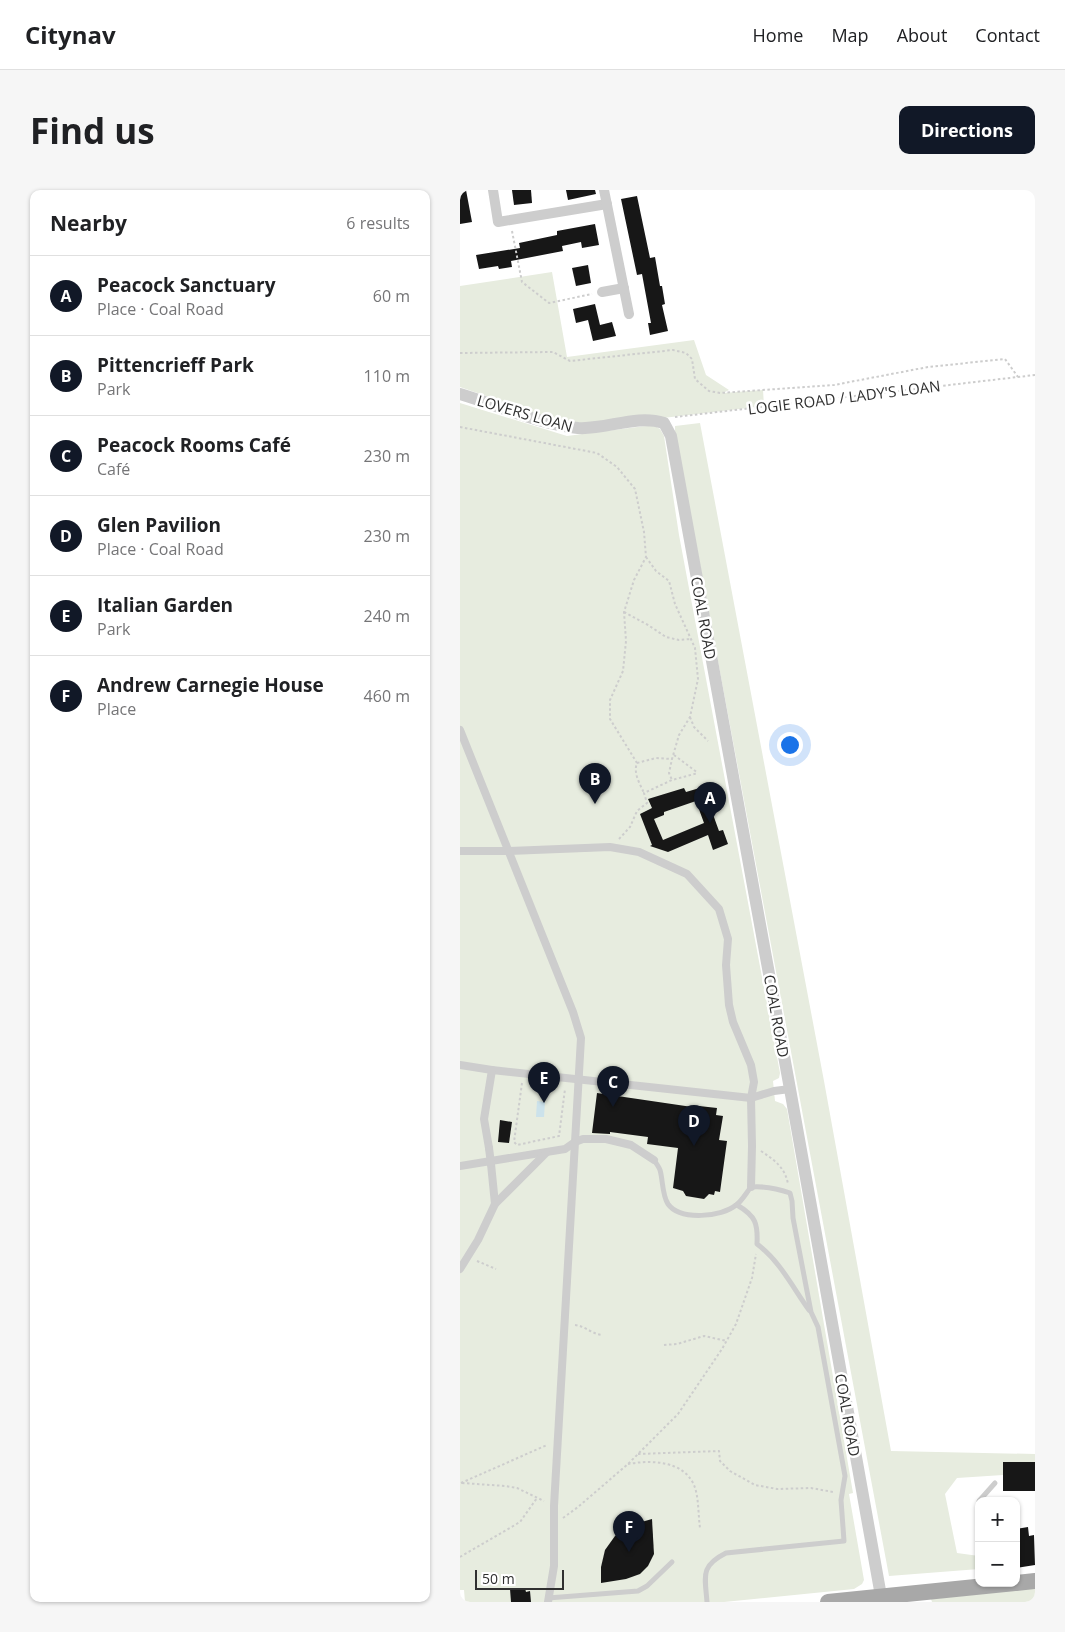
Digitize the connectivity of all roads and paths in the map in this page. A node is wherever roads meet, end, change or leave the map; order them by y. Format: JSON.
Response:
{"nodes":[{"id":1,"x":493,"y":190,"type":"edge"},
{"id":2,"x":604,"y":190,"type":"edge"},
{"id":3,"x":608,"y":204,"type":"junction"},
{"id":4,"x":510,"y":220,"type":"junction"},
{"id":5,"x":624,"y":288,"type":"junction"},
{"id":6,"x":602,"y":292,"type":"joint"},
{"id":7,"x":629,"y":314,"type":"dead end"},
{"id":8,"x":460,"y":353,"type":"edge"},
{"id":9,"x":1035,"y":375,"type":"edge"},
{"id":10,"x":1018,"y":377,"type":"junction"},
{"id":11,"x":460,"y":394,"type":"edge"},
{"id":12,"x":652,"y":419,"type":"junction"},
{"id":13,"x":460,"y":427,"type":"edge"},
{"id":14,"x":646,"y":557,"type":"junction"},
{"id":15,"x":624,"y":612,"type":"junction"},
{"id":16,"x":691,"y":639,"type":"junction"},
{"id":17,"x":690,"y":717,"type":"junction"},
{"id":18,"x":460,"y":730,"type":"edge"},
{"id":19,"x":708,"y":741,"type":"dead end"},
{"id":20,"x":673,"y":755,"type":"junction"},
{"id":21,"x":672,"y":759,"type":"junction"},
{"id":22,"x":637,"y":763,"type":"junction"},
{"id":23,"x":672,"y":780,"type":"junction"},
{"id":24,"x":644,"y":793,"type":"junction"},
{"id":25,"x":610,"y":847,"type":"junction"},
{"id":26,"x":460,"y":851,"type":"edge"},
{"id":27,"x":509,"y":851,"type":"junction"},
{"id":28,"x":460,"y":1065,"type":"edge"},
{"id":29,"x":492,"y":1070,"type":"junction"},
{"id":30,"x":524,"y":1073,"type":"junction"},
{"id":31,"x":566,"y":1078,"type":"junction"},
{"id":32,"x":579,"y":1079,"type":"junction"},
{"id":33,"x":790,"y":1089,"type":"junction"},
{"id":34,"x":751,"y":1098,"type":"junction"},
{"id":35,"x":575,"y":1142,"type":"junction"},
{"id":36,"x":752,"y":1146,"type":"junction"},
{"id":37,"x":546,"y":1153,"type":"junction"},
{"id":38,"x":654,"y":1160,"type":"joint"},
{"id":39,"x":460,"y":1166,"type":"edge"},
{"id":40,"x":751,"y":1187,"type":"junction"},
{"id":41,"x":790,"y":1193,"type":"junction"},
{"id":42,"x":495,"y":1204,"type":"junction"},
{"id":43,"x":737,"y":1205,"type":"junction"},
{"id":44,"x":758,"y":1244,"type":"junction"},
{"id":45,"x":468,"y":1257,"type":"junction"},
{"id":46,"x":460,"y":1269,"type":"edge"},
{"id":47,"x":496,"y":1269,"type":"dead end"},
{"id":48,"x":811,"y":1312,"type":"junction"},
{"id":49,"x":565,"y":1327,"type":"junction"},
{"id":50,"x":602,"y":1335,"type":"dead end"},
{"id":51,"x":726,"y":1341,"type":"junction"},
{"id":52,"x":664,"y":1345,"type":"dead end"},
{"id":53,"x":558,"y":1440,"type":"junction"},
{"id":54,"x":638,"y":1454,"type":"junction"},
{"id":55,"x":628,"y":1464,"type":"junction"},
{"id":56,"x":460,"y":1483,"type":"edge"},
{"id":57,"x":995,"y":1483,"type":"dead end"},
{"id":58,"x":983,"y":1497,"type":"edge"},
{"id":59,"x":537,"y":1498,"type":"junction"},
{"id":60,"x":842,"y":1500,"type":"junction"},
{"id":61,"x":554,"y":1506,"type":"junction"},
{"id":62,"x":554,"y":1524,"type":"junction"},
{"id":63,"x":700,"y":1528,"type":"dead end"},
{"id":64,"x":460,"y":1557,"type":"edge"},
{"id":65,"x":672,"y":1562,"type":"dead end"},
{"id":66,"x":1035,"y":1581,"type":"edge"},
{"id":67,"x":1020,"y":1583,"type":"edge"},
{"id":68,"x":983,"y":1587,"type":"edge"},
{"id":69,"x":881,"y":1599,"type":"edge"},
{"id":70,"x":548,"y":1600,"type":"edge"},
{"id":71,"x":707,"y":1602,"type":"edge"},
{"id":72,"x":828,"y":1602,"type":"edge"}],
"edges":[{"from":1,"to":4,"type":"street"},
{"from":2,"to":3,"type":"street"},
{"from":3,"to":4,"type":"street"},
{"from":3,"to":5,"type":"street"},
{"from":4,"to":6,"type":"path"},
{"from":5,"to":6,"type":"street"},
{"from":5,"to":7,"type":"street"},
{"from":8,"to":10,"type":"path"},
{"from":9,"to":10,"type":"path","name":"LOGIE ROAD / LADY'S LOAN"},
{"from":10,"to":12,"type":"path","name":"LOGIE ROAD / LADY'S LOAN"},
{"from":11,"to":12,"type":"street","name":"LOVERS LOAN"},
{"from":12,"to":33,"type":"street","name":"COAL ROAD"},
{"from":13,"to":14,"type":"path"},
{"from":14,"to":15,"type":"path"},
{"from":14,"to":16,"type":"path"},
{"from":15,"to":16,"type":"path"},
{"from":15,"to":22,"type":"path"},
{"from":16,"to":17,"type":"path"},
{"from":17,"to":19,"type":"path"},
{"from":17,"to":20,"type":"path"},
{"from":18,"to":27,"type":"street"},
{"from":20,"to":21,"type":"path"},
{"from":20,"to":23,"type":"path"},
{"from":21,"to":22,"type":"path"},
{"from":21,"to":23,"type":"path"},
{"from":22,"to":24,"type":"path"},
{"from":23,"to":24,"type":"path"},
{"from":24,"to":25,"type":"path"},
{"from":25,"to":27,"type":"street"},
{"from":25,"to":34,"type":"street"},
{"from":26,"to":27,"type":"street"},
{"from":27,"to":32,"type":"street"},
{"from":28,"to":29,"type":"street"},
{"from":29,"to":30,"type":"street"},
{"from":29,"to":42,"type":"street","bridge":true},
{"from":30,"to":31,"type":"street"},
{"from":30,"to":31,"type":"path"},
{"from":31,"to":32,"type":"street"},
{"from":32,"to":34,"type":"street"},
{"from":32,"to":35,"type":"street"},
{"from":33,"to":34,"type":"street"},
{"from":33,"to":69,"type":"street","name":"COAL ROAD"},
{"from":34,"to":36,"type":"street"},
{"from":35,"to":37,"type":"street"},
{"from":35,"to":38,"type":"street"},
{"from":35,"to":49,"type":"street"},
{"from":36,"to":40,"type":"street"},
{"from":36,"to":41,"type":"path"},
{"from":37,"to":39,"type":"street"},
{"from":37,"to":42,"type":"street"},
{"from":38,"to":43,"type":"lane"},
{"from":40,"to":41,"type":"lane"},
{"from":40,"to":43,"type":"lane"},
{"from":41,"to":48,"type":"lane"},
{"from":42,"to":45,"type":"street"},
{"from":43,"to":44,"type":"lane"},
{"from":44,"to":48,"type":"lane"},
{"from":44,"to":51,"type":"path"},
{"from":45,"to":46,"type":"street"},
{"from":45,"to":47,"type":"path"},
{"from":48,"to":60,"type":"lane"},
{"from":49,"to":50,"type":"path"},
{"from":49,"to":53,"type":"street"},
{"from":51,"to":52,"type":"path"},
{"from":51,"to":54,"type":"path"},
{"from":53,"to":56,"type":"path"},
{"from":53,"to":61,"type":"street"},
{"from":54,"to":55,"type":"path"},
{"from":54,"to":60,"type":"path"},
{"from":55,"to":62,"type":"path"},
{"from":55,"to":63,"type":"path"},
{"from":56,"to":59,"type":"path"},
{"from":57,"to":58,"type":"lane"},
{"from":59,"to":61,"type":"path"},
{"from":59,"to":64,"type":"path"},
{"from":60,"to":71,"type":"lane"},
{"from":61,"to":62,"type":"street"},
{"from":62,"to":70,"type":"street"},
{"from":65,"to":70,"type":"lane"},
{"from":66,"to":67,"type":"main road"},
{"from":68,"to":69,"type":"main road"},
{"from":69,"to":72,"type":"main road"}]}
